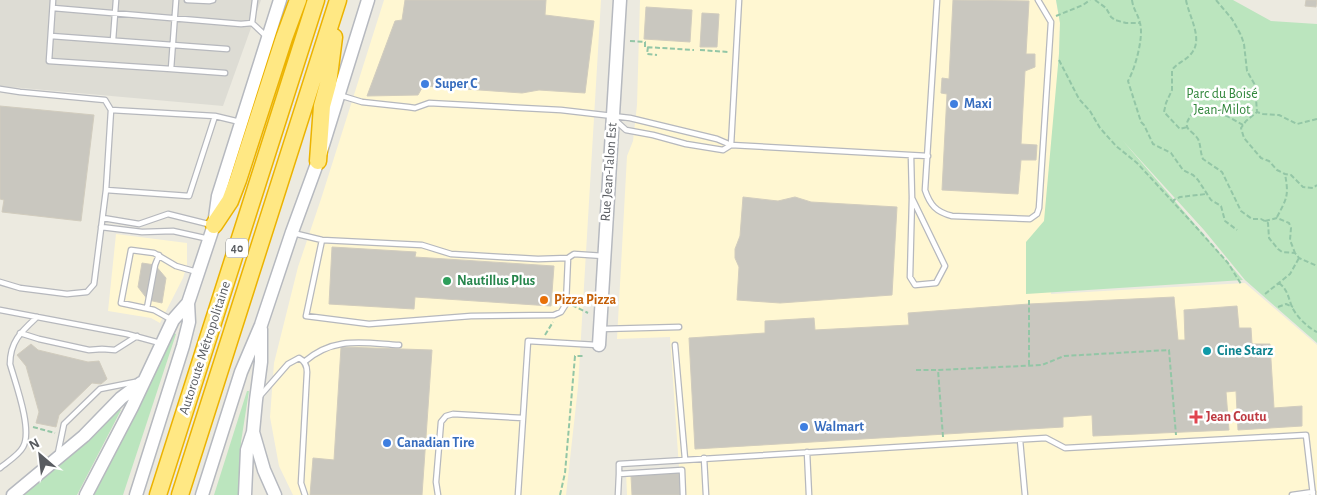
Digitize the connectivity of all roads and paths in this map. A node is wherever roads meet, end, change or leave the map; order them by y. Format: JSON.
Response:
{"nodes":[{"id":1,"x":54,"y":0,"type":"edge"},
{"id":2,"x":116,"y":0,"type":"edge"},
{"id":3,"x":176,"y":0,"type":"edge"},
{"id":4,"x":186,"y":0,"type":"edge"},
{"id":5,"x":213,"y":0,"type":"edge"},
{"id":6,"x":255,"y":0,"type":"edge"},
{"id":7,"x":280,"y":0,"type":"edge"},
{"id":8,"x":298,"y":0,"type":"edge"},
{"id":9,"x":316,"y":0,"type":"edge"},
{"id":10,"x":338,"y":0,"type":"edge"},
{"id":11,"x":368,"y":0,"type":"edge"},
{"id":12,"x":620,"y":0,"type":"edge"},
{"id":13,"x":739,"y":0,"type":"edge"},
{"id":14,"x":937,"y":0,"type":"edge"},
{"id":15,"x":1038,"y":0,"type":"edge"},
{"id":16,"x":1090,"y":0,"type":"edge"},
{"id":17,"x":1095,"y":0,"type":"edge"},
{"id":18,"x":1132,"y":0,"type":"edge"},
{"id":19,"x":1186,"y":0,"type":"edge"},
{"id":20,"x":1216,"y":0,"type":"edge"},
{"id":21,"x":52,"y":8,"type":"junction"},
{"id":22,"x":115,"y":13,"type":"junction"},
{"id":23,"x":175,"y":18,"type":"junction"},
{"id":24,"x":1049,"y":19,"type":"junction"},
{"id":25,"x":252,"y":22,"type":"junction"},
{"id":26,"x":1140,"y":22,"type":"junction"},
{"id":27,"x":51,"y":36,"type":"junction"},
{"id":28,"x":268,"y":38,"type":"junction"},
{"id":29,"x":114,"y":40,"type":"junction"},
{"id":30,"x":630,"y":41,"type":"dead end"},
{"id":31,"x":173,"y":44,"type":"junction"},
{"id":32,"x":648,"y":47,"type":"junction"},
{"id":33,"x":227,"y":48,"type":"dead end"},
{"id":34,"x":694,"y":50,"type":"dead end"},
{"id":35,"x":700,"y":50,"type":"dead end"},
{"id":36,"x":728,"y":52,"type":"dead end"},
{"id":37,"x":657,"y":55,"type":"dead end"},
{"id":38,"x":1059,"y":60,"type":"dead end"},
{"id":39,"x":171,"y":69,"type":"junction"},
{"id":40,"x":225,"y":73,"type":"dead end"},
{"id":41,"x":0,"y":89,"type":"edge"},
{"id":42,"x":338,"y":95,"type":"junction"},
{"id":43,"x":111,"y":110,"type":"junction"},
{"id":44,"x":1257,"y":112,"type":"junction"},
{"id":45,"x":215,"y":116,"type":"junction"},
{"id":46,"x":612,"y":117,"type":"junction"},
{"id":47,"x":1317,"y":119,"type":"edge"},
{"id":48,"x":241,"y":123,"type":"junction"},
{"id":49,"x":1242,"y":125,"type":"junction"},
{"id":50,"x":1187,"y":127,"type":"junction"},
{"id":51,"x":731,"y":145,"type":"junction"},
{"id":52,"x":911,"y":156,"type":"junction"},
{"id":53,"x":928,"y":156,"type":"junction"},
{"id":54,"x":318,"y":161,"type":"junction"},
{"id":55,"x":1285,"y":174,"type":"junction"},
{"id":56,"x":1317,"y":185,"type":"edge"},
{"id":57,"x":106,"y":190,"type":"junction"},
{"id":58,"x":1206,"y":194,"type":"junction"},
{"id":59,"x":912,"y":198,"type":"junction"},
{"id":60,"x":1173,"y":203,"type":"junction"},
{"id":61,"x":103,"y":218,"type":"junction"},
{"id":62,"x":1277,"y":218,"type":"junction"},
{"id":63,"x":1265,"y":221,"type":"junction"},
{"id":64,"x":101,"y":227,"type":"junction"},
{"id":65,"x":1237,"y":230,"type":"dead end"},
{"id":66,"x":211,"y":232,"type":"junction"},
{"id":67,"x":292,"y":232,"type":"junction"},
{"id":68,"x":322,"y":240,"type":"junction"},
{"id":69,"x":1295,"y":254,"type":"junction"},
{"id":70,"x":159,"y":255,"type":"junction"},
{"id":71,"x":604,"y":256,"type":"junction"},
{"id":72,"x":568,"y":258,"type":"junction"},
{"id":73,"x":1299,"y":258,"type":"junction"},
{"id":74,"x":1317,"y":266,"type":"edge"},
{"id":75,"x":198,"y":272,"type":"junction"},
{"id":76,"x":0,"y":282,"type":"edge"},
{"id":77,"x":1279,"y":283,"type":"junction"},
{"id":78,"x":1241,"y":284,"type":"dead end"},
{"id":79,"x":1265,"y":294,"type":"dead end"},
{"id":80,"x":1029,"y":300,"type":"dead end"},
{"id":81,"x":188,"y":303,"type":"junction"},
{"id":82,"x":576,"y":306,"type":"dead end"},
{"id":83,"x":1278,"y":307,"type":"dead end"},
{"id":84,"x":1293,"y":307,"type":"junction"},
{"id":85,"x":147,"y":308,"type":"junction"},
{"id":86,"x":0,"y":310,"type":"edge"},
{"id":87,"x":588,"y":313,"type":"dead end"},
{"id":88,"x":554,"y":315,"type":"junction"},
{"id":89,"x":38,"y":317,"type":"junction"},
{"id":90,"x":173,"y":320,"type":"junction"},
{"id":91,"x":261,"y":325,"type":"junction"},
{"id":92,"x":679,"y":327,"type":"dead end"},
{"id":93,"x":600,"y":329,"type":"junction"},
{"id":94,"x":1317,"y":332,"type":"edge"},
{"id":95,"x":20,"y":333,"type":"junction"},
{"id":96,"x":137,"y":336,"type":"junction"},
{"id":97,"x":544,"y":342,"type":"junction"},
{"id":98,"x":162,"y":344,"type":"junction"},
{"id":99,"x":399,"y":345,"type":"dead end"},
{"id":100,"x":599,"y":345,"type":"joint"},
{"id":101,"x":675,"y":345,"type":"dead end"},
{"id":102,"x":584,"y":356,"type":"dead end"},
{"id":103,"x":304,"y":362,"type":"junction"},
{"id":104,"x":1030,"y":365,"type":"junction"},
{"id":105,"x":916,"y":370,"type":"dead end"},
{"id":106,"x":938,"y":370,"type":"junction"},
{"id":107,"x":144,"y":382,"type":"junction"},
{"id":108,"x":256,"y":400,"type":"junction"},
{"id":109,"x":523,"y":418,"type":"junction"},
{"id":110,"x":31,"y":427,"type":"dead end"},
{"id":111,"x":254,"y":432,"type":"junction"},
{"id":112,"x":58,"y":434,"type":"dead end"},
{"id":113,"x":1020,"y":440,"type":"junction"},
{"id":114,"x":1176,"y":442,"type":"junction"},
{"id":115,"x":944,"y":444,"type":"junction"},
{"id":116,"x":807,"y":452,"type":"junction"},
{"id":117,"x":57,"y":458,"type":"junction"},
{"id":118,"x":704,"y":458,"type":"junction"},
{"id":119,"x":686,"y":459,"type":"junction"},
{"id":120,"x":0,"y":468,"type":"edge"},
{"id":121,"x":619,"y":474,"type":"junction"},
{"id":122,"x":1313,"y":493,"type":"edge"},
{"id":123,"x":13,"y":495,"type":"edge"},
{"id":124,"x":86,"y":495,"type":"edge"},
{"id":125,"x":136,"y":495,"type":"edge"},
{"id":126,"x":158,"y":495,"type":"edge"},
{"id":127,"x":180,"y":495,"type":"edge"},
{"id":128,"x":202,"y":495,"type":"edge"},
{"id":129,"x":245,"y":495,"type":"edge"},
{"id":130,"x":275,"y":495,"type":"edge"},
{"id":131,"x":305,"y":495,"type":"edge"},
{"id":132,"x":438,"y":495,"type":"edge"},
{"id":133,"x":518,"y":495,"type":"edge"},
{"id":134,"x":560,"y":495,"type":"edge"},
{"id":135,"x":618,"y":495,"type":"edge"},
{"id":136,"x":683,"y":495,"type":"edge"},
{"id":137,"x":706,"y":495,"type":"edge"},
{"id":138,"x":809,"y":495,"type":"edge"},
{"id":139,"x":1025,"y":495,"type":"edge"},
{"id":140,"x":1292,"y":495,"type":"edge"}],
"edges":[{"from":1,"to":21,"type":"lane"},
{"from":2,"to":22,"type":"lane"},
{"from":3,"to":23,"type":"lane"},
{"from":4,"to":5,"type":"lane"},
{"from":6,"to":25,"type":"lane"},
{"from":7,"to":28,"type":"main road"},
{"from":8,"to":66,"type":"highway"},
{"from":9,"to":126,"type":"highway","name":"Autoroute Métropolitaine","number":"40"},
{"from":10,"to":54,"type":"highway"},
{"from":10,"to":127,"type":"highway","name":"Autoroute Métropolitaine","number":"40"},
{"from":11,"to":42,"type":"main road"},
{"from":12,"to":46,"type":"main road","name":"Rue Jean-Talon Est"},
{"from":13,"to":51,"type":"lane"},
{"from":14,"to":53,"type":"lane"},
{"from":15,"to":24,"type":"lane"},
{"from":16,"to":24,"type":"path"},
{"from":17,"to":26,"type":"path"},
{"from":18,"to":26,"type":"path"},
{"from":19,"to":50,"type":"path"},
{"from":20,"to":44,"type":"path"},
{"from":21,"to":22,"type":"lane"},
{"from":21,"to":27,"type":"lane"},
{"from":22,"to":23,"type":"lane"},
{"from":22,"to":29,"type":"lane"},
{"from":23,"to":25,"type":"lane"},
{"from":23,"to":31,"type":"lane"},
{"from":24,"to":53,"type":"lane"},
{"from":25,"to":28,"type":"lane"},
{"from":26,"to":58,"type":"path"},
{"from":27,"to":29,"type":"lane"},
{"from":27,"to":39,"type":"lane"},
{"from":28,"to":48,"type":"main road"},
{"from":29,"to":31,"type":"lane"},
{"from":30,"to":32,"type":"path"},
{"from":31,"to":33,"type":"lane"},
{"from":31,"to":39,"type":"lane"},
{"from":32,"to":34,"type":"path"},
{"from":32,"to":37,"type":"path"},
{"from":35,"to":36,"type":"path"},
{"from":38,"to":60,"type":"path"},
{"from":39,"to":40,"type":"lane"},
{"from":41,"to":43,"type":"lane"},
{"from":42,"to":46,"type":"lane"},
{"from":42,"to":54,"type":"main road"},
{"from":43,"to":45,"type":"lane"},
{"from":43,"to":57,"type":"lane"},
{"from":44,"to":47,"type":"path"},
{"from":44,"to":49,"type":"path"},
{"from":45,"to":48,"type":"lane"},
{"from":45,"to":57,"type":"lane"},
{"from":46,"to":51,"type":"lane"},
{"from":46,"to":51,"type":"lane"},
{"from":46,"to":71,"type":"main road","name":"Rue Jean-Talon Est"},
{"from":48,"to":66,"type":"main road"},
{"from":49,"to":50,"type":"path"},
{"from":49,"to":55,"type":"path"},
{"from":50,"to":63,"type":"path"},
{"from":51,"to":52,"type":"lane"},
{"from":52,"to":53,"type":"lane"},
{"from":52,"to":59,"type":"lane"},
{"from":54,"to":67,"type":"main road"},
{"from":55,"to":56,"type":"path"},
{"from":55,"to":62,"type":"path"},
{"from":57,"to":61,"type":"lane"},
{"from":58,"to":60,"type":"path"},
{"from":58,"to":65,"type":"path"},
{"from":59,"to":59,"type":"lane"},
{"from":60,"to":78,"type":"path"},
{"from":61,"to":64,"type":"lane"},
{"from":61,"to":66,"type":"lane"},
{"from":62,"to":63,"type":"path"},
{"from":62,"to":69,"type":"path"},
{"from":63,"to":69,"type":"path"},
{"from":64,"to":66,"type":"lane"},
{"from":64,"to":76,"type":"lane"},
{"from":66,"to":75,"type":"main road"},
{"from":67,"to":68,"type":"lane"},
{"from":67,"to":91,"type":"main road"},
{"from":68,"to":72,"type":"lane"},
{"from":68,"to":88,"type":"lane"},
{"from":69,"to":73,"type":"path"},
{"from":70,"to":75,"type":"lane"},
{"from":70,"to":85,"type":"lane"},
{"from":70,"to":85,"type":"lane"},
{"from":71,"to":72,"type":"lane"},
{"from":71,"to":93,"type":"main road","name":"Rue Jean-Talon Est"},
{"from":72,"to":88,"type":"lane"},
{"from":73,"to":74,"type":"path"},
{"from":73,"to":77,"type":"path"},
{"from":75,"to":81,"type":"main road"},
{"from":77,"to":79,"type":"path"},
{"from":77,"to":84,"type":"path"},
{"from":80,"to":104,"type":"path"},
{"from":81,"to":90,"type":"main road"},
{"from":81,"to":125,"type":"main road"},
{"from":82,"to":87,"type":"path"},
{"from":83,"to":84,"type":"path"},
{"from":84,"to":94,"type":"path"},
{"from":85,"to":90,"type":"lane"},
{"from":86,"to":89,"type":"lane"},
{"from":88,"to":97,"type":"path"},
{"from":89,"to":95,"type":"lane"},
{"from":89,"to":96,"type":"lane"},
{"from":90,"to":98,"type":"main road"},
{"from":91,"to":108,"type":"main road"},
{"from":91,"to":128,"type":"main road"},
{"from":92,"to":93,"type":"lane"},
{"from":93,"to":100,"type":"main road","name":"Rue Jean-Talon Est"},
{"from":95,"to":96,"type":"lane"},
{"from":95,"to":120,"type":"lane"},
{"from":96,"to":98,"type":"lane"},
{"from":97,"to":100,"type":"lane"},
{"from":97,"to":109,"type":"lane"},
{"from":98,"to":107,"type":"main road"},
{"from":99,"to":103,"type":"lane"},
{"from":101,"to":119,"type":"lane"},
{"from":102,"to":134,"type":"path"},
{"from":103,"to":108,"type":"lane"},
{"from":103,"to":131,"type":"lane"},
{"from":104,"to":106,"type":"path"},
{"from":104,"to":114,"type":"path"},
{"from":105,"to":106,"type":"path"},
{"from":106,"to":115,"type":"path"},
{"from":107,"to":117,"type":"main road"},
{"from":107,"to":117,"type":"lane"},
{"from":107,"to":124,"type":"main road"},
{"from":108,"to":111,"type":"main road"},
{"from":109,"to":132,"type":"lane"},
{"from":109,"to":133,"type":"lane"},
{"from":110,"to":112,"type":"path"},
{"from":111,"to":129,"type":"main road"},
{"from":111,"to":130,"type":"main road"},
{"from":113,"to":114,"type":"lane"},
{"from":113,"to":115,"type":"lane"},
{"from":113,"to":139,"type":"lane"},
{"from":114,"to":122,"type":"lane"},
{"from":115,"to":116,"type":"lane"},
{"from":116,"to":118,"type":"lane"},
{"from":116,"to":138,"type":"lane"},
{"from":117,"to":123,"type":"main road"},
{"from":118,"to":119,"type":"lane"},
{"from":118,"to":137,"type":"lane"},
{"from":119,"to":121,"type":"lane"},
{"from":121,"to":135,"type":"lane"},
{"from":121,"to":136,"type":"lane"},
{"from":122,"to":140,"type":"lane"}]}
